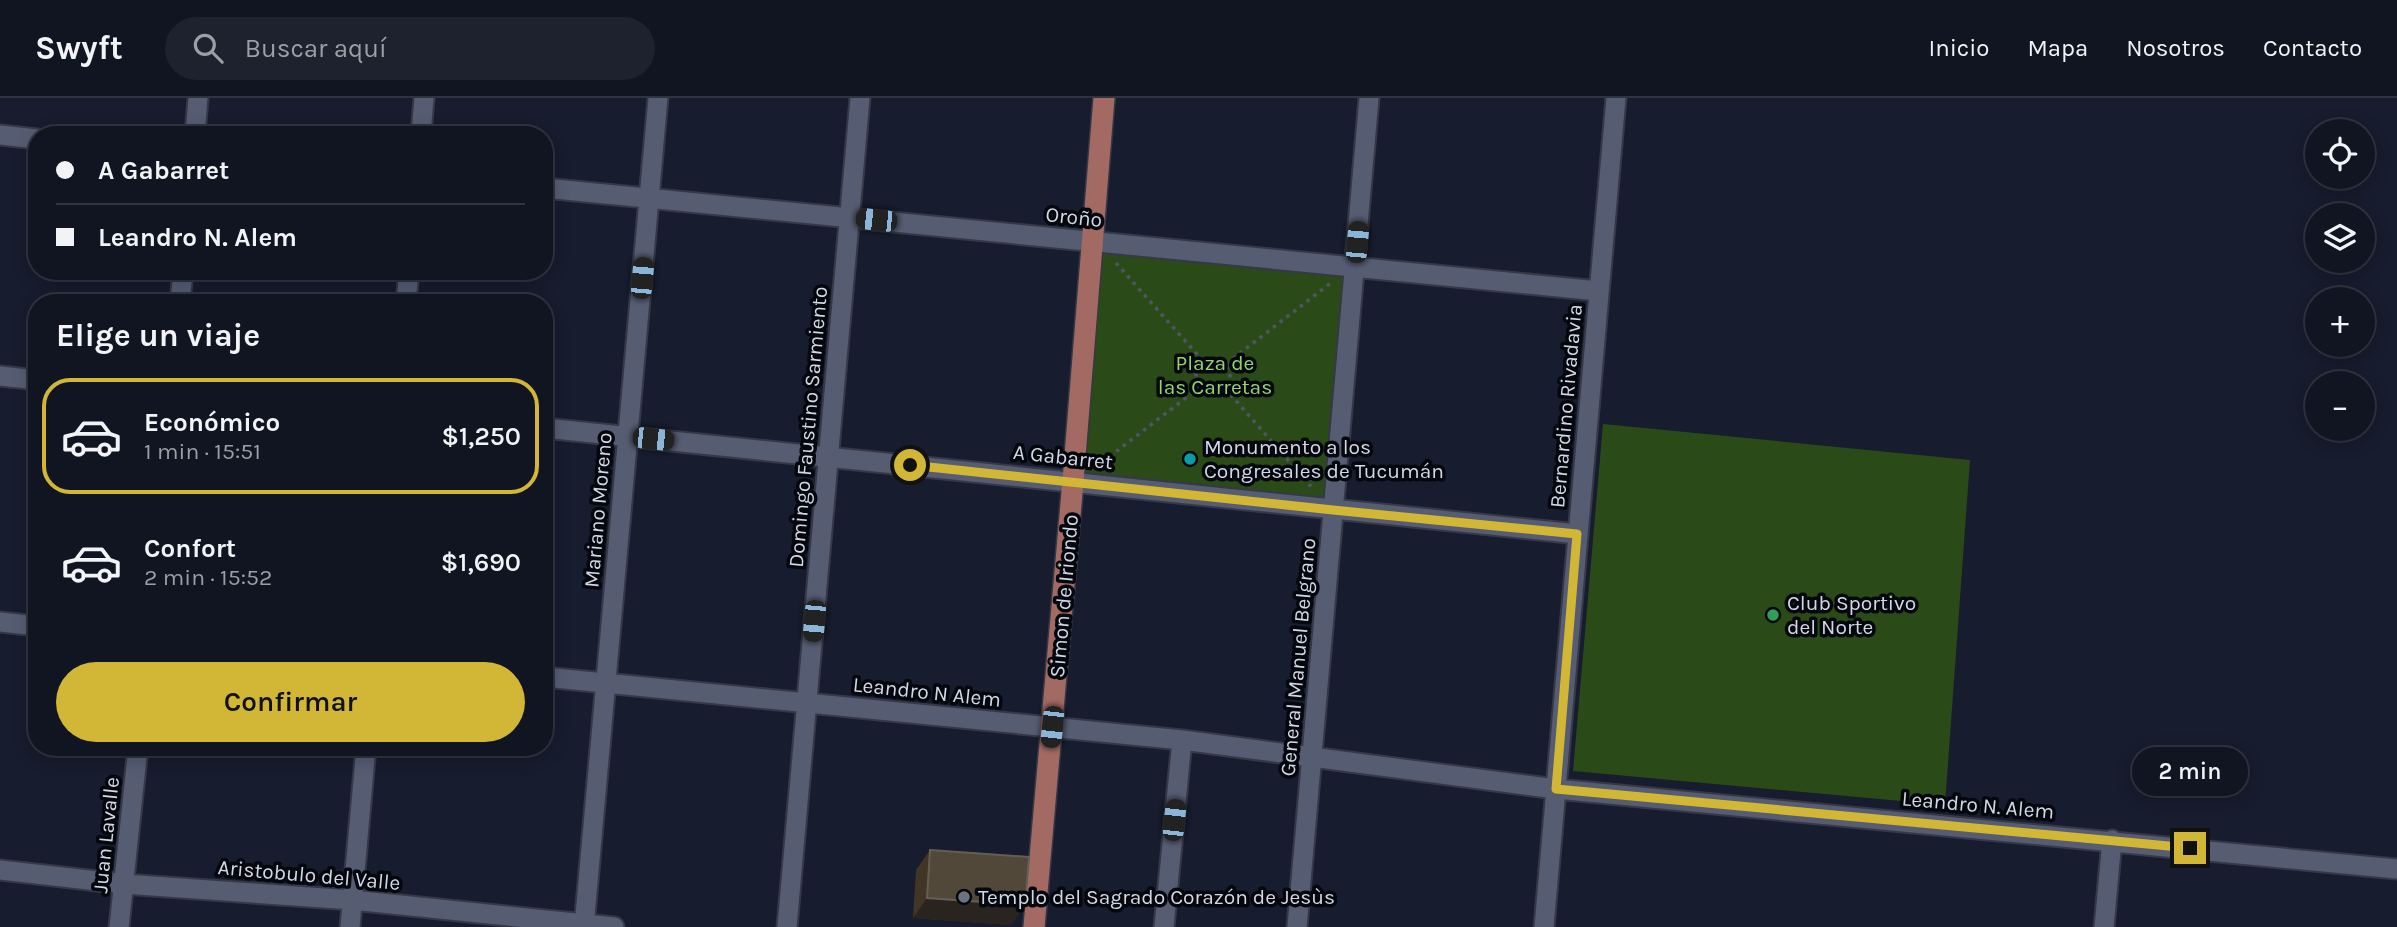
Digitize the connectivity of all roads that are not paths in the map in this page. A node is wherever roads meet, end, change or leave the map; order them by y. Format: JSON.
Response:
{"nodes":[{"id":1,"x":198,"y":98,"type":"edge"},
{"id":2,"x":424,"y":98,"type":"edge"},
{"id":3,"x":658,"y":98,"type":"edge"},
{"id":4,"x":860,"y":98,"type":"edge"},
{"id":5,"x":1104,"y":98,"type":"edge"},
{"id":6,"x":1369,"y":98,"type":"edge"},
{"id":7,"x":1616,"y":98,"type":"edge"},
{"id":8,"x":196,"y":126,"type":"edge"},
{"id":9,"x":422,"y":126,"type":"edge"},
{"id":10,"x":0,"y":135,"type":"edge"},
{"id":11,"x":28,"y":138,"type":"edge"},
{"id":12,"x":553,"y":189,"type":"edge"},
{"id":13,"x":649,"y":198,"type":"junction"},
{"id":14,"x":849,"y":218,"type":"junction"},
{"id":15,"x":1091,"y":242,"type":"junction"},
{"id":16,"x":1354,"y":266,"type":"junction"},
{"id":17,"x":1599,"y":291,"type":"junction"},
{"id":18,"x":0,"y":376,"type":"edge"},
{"id":19,"x":28,"y":379,"type":"edge"},
{"id":20,"x":553,"y":429,"type":"edge"},
{"id":21,"x":628,"y":437,"type":"junction"},
{"id":22,"x":828,"y":457,"type":"junction"},
{"id":23,"x":1080,"y":478,"type":"junction"},
{"id":24,"x":1333,"y":510,"type":"junction"},
{"id":25,"x":1577,"y":534,"type":"junction"},
{"id":26,"x":0,"y":622,"type":"edge"},
{"id":27,"x":28,"y":625,"type":"edge"},
{"id":28,"x":553,"y":678,"type":"edge"},
{"id":29,"x":606,"y":683,"type":"junction"},
{"id":30,"x":807,"y":703,"type":"junction"},
{"id":31,"x":1052,"y":727,"type":"junction"},
{"id":32,"x":1182,"y":740,"type":"junction"},
{"id":33,"x":1312,"y":755,"type":"junction"},
{"id":34,"x":137,"y":756,"type":"edge"},
{"id":35,"x":365,"y":756,"type":"edge"},
{"id":36,"x":1556,"y":789,"type":"junction"},
{"id":37,"x":2112,"y":841,"type":"junction"},
{"id":38,"x":2397,"y":869,"type":"edge"},
{"id":39,"x":0,"y":870,"type":"edge"},
{"id":40,"x":124,"y":884,"type":"junction"},
{"id":41,"x":352,"y":900,"type":"junction"},
{"id":42,"x":584,"y":925,"type":"edge"},
{"id":43,"x":119,"y":927,"type":"edge"},
{"id":44,"x":350,"y":927,"type":"edge"},
{"id":45,"x":614,"y":927,"type":"edge"},
{"id":46,"x":787,"y":927,"type":"edge"},
{"id":47,"x":1034,"y":927,"type":"edge"},
{"id":48,"x":1164,"y":927,"type":"edge"},
{"id":49,"x":1297,"y":927,"type":"edge"},
{"id":50,"x":1544,"y":927,"type":"edge"},
{"id":51,"x":2104,"y":927,"type":"edge"}],
"edges":[{"from":1,"to":8,"type":"street"},
{"from":2,"to":9,"type":"street"},
{"from":3,"to":13,"type":"street","name":"Mariano Moreno"},
{"from":4,"to":14,"type":"street","name":"Domingo Faustino Sarmiento"},
{"from":5,"to":15,"type":"main road","name":"Simon de Iriondo"},
{"from":6,"to":16,"type":"street","name":"General Manuel Belgrano"},
{"from":7,"to":17,"type":"street","name":"Bernardino Rivadavia"},
{"from":10,"to":11,"type":"street"},
{"from":12,"to":13,"type":"street","name":"Oroño"},
{"from":13,"to":14,"type":"street","name":"Oroño"},
{"from":13,"to":21,"type":"street","name":"Mariano Moreno"},
{"from":14,"to":15,"type":"street","name":"Oroño"},
{"from":14,"to":22,"type":"street","name":"Domingo Faustino Sarmiento"},
{"from":15,"to":16,"type":"street","name":"Oroño"},
{"from":15,"to":23,"type":"main road","name":"Simon de Iriondo"},
{"from":16,"to":17,"type":"street","name":"Oroño"},
{"from":16,"to":24,"type":"street","name":"General Manuel Belgrano"},
{"from":17,"to":25,"type":"street","name":"Bernardino Rivadavia"},
{"from":18,"to":19,"type":"street"},
{"from":20,"to":21,"type":"street","name":"A Gabarret"},
{"from":21,"to":22,"type":"street","name":"A Gabarret"},
{"from":21,"to":29,"type":"street","name":"Mariano Moreno"},
{"from":22,"to":23,"type":"street","name":"A Gabarret"},
{"from":22,"to":30,"type":"street","name":"Domingo Faustino Sarmiento"},
{"from":23,"to":24,"type":"street","name":"A Gabarret"},
{"from":23,"to":31,"type":"main road","name":"Simon de Iriondo"},
{"from":24,"to":25,"type":"street","name":"A Gabarret"},
{"from":24,"to":33,"type":"street","name":"General Manuel Belgrano"},
{"from":25,"to":36,"type":"street","name":"Bernardino Rivadavia"},
{"from":26,"to":27,"type":"street"},
{"from":28,"to":29,"type":"street","name":"Leandro N Alem"},
{"from":29,"to":30,"type":"street","name":"Leandro N Alem"},
{"from":29,"to":42,"type":"street","name":"Mariano Moreno"},
{"from":30,"to":31,"type":"street","name":"Leandro N Alem"},
{"from":30,"to":46,"type":"street","name":"Domingo Faustino Sarmiento"},
{"from":31,"to":32,"type":"street","name":"Leandro N Alem"},
{"from":31,"to":47,"type":"main road","name":"Simon de Iriondo"},
{"from":32,"to":33,"type":"street","name":"Leandro N Alem"},
{"from":32,"to":48,"type":"street"},
{"from":33,"to":36,"type":"street","name":"Leandro N Alem"},
{"from":33,"to":49,"type":"street","name":"General Manuel Belgrano"},
{"from":34,"to":40,"type":"street","name":"Juan Lavalle"},
{"from":35,"to":41,"type":"street"},
{"from":36,"to":37,"type":"street","name":"Leandro N. Alem"},
{"from":36,"to":50,"type":"street","name":"Bernardino Rivadavia"},
{"from":37,"to":38,"type":"street","name":"Leandro N. Alem"},
{"from":37,"to":51,"type":"street"},
{"from":39,"to":40,"type":"street","name":"Aristobulo del Valle"},
{"from":40,"to":41,"type":"street","name":"Aristobulo del Valle"},
{"from":40,"to":43,"type":"street","name":"Juan Lavalle"},
{"from":41,"to":42,"type":"street","name":"Aristobulo del Valle"},
{"from":41,"to":44,"type":"street"},
{"from":42,"to":45,"type":"street","name":"Aristobulo del Valle"}]}
